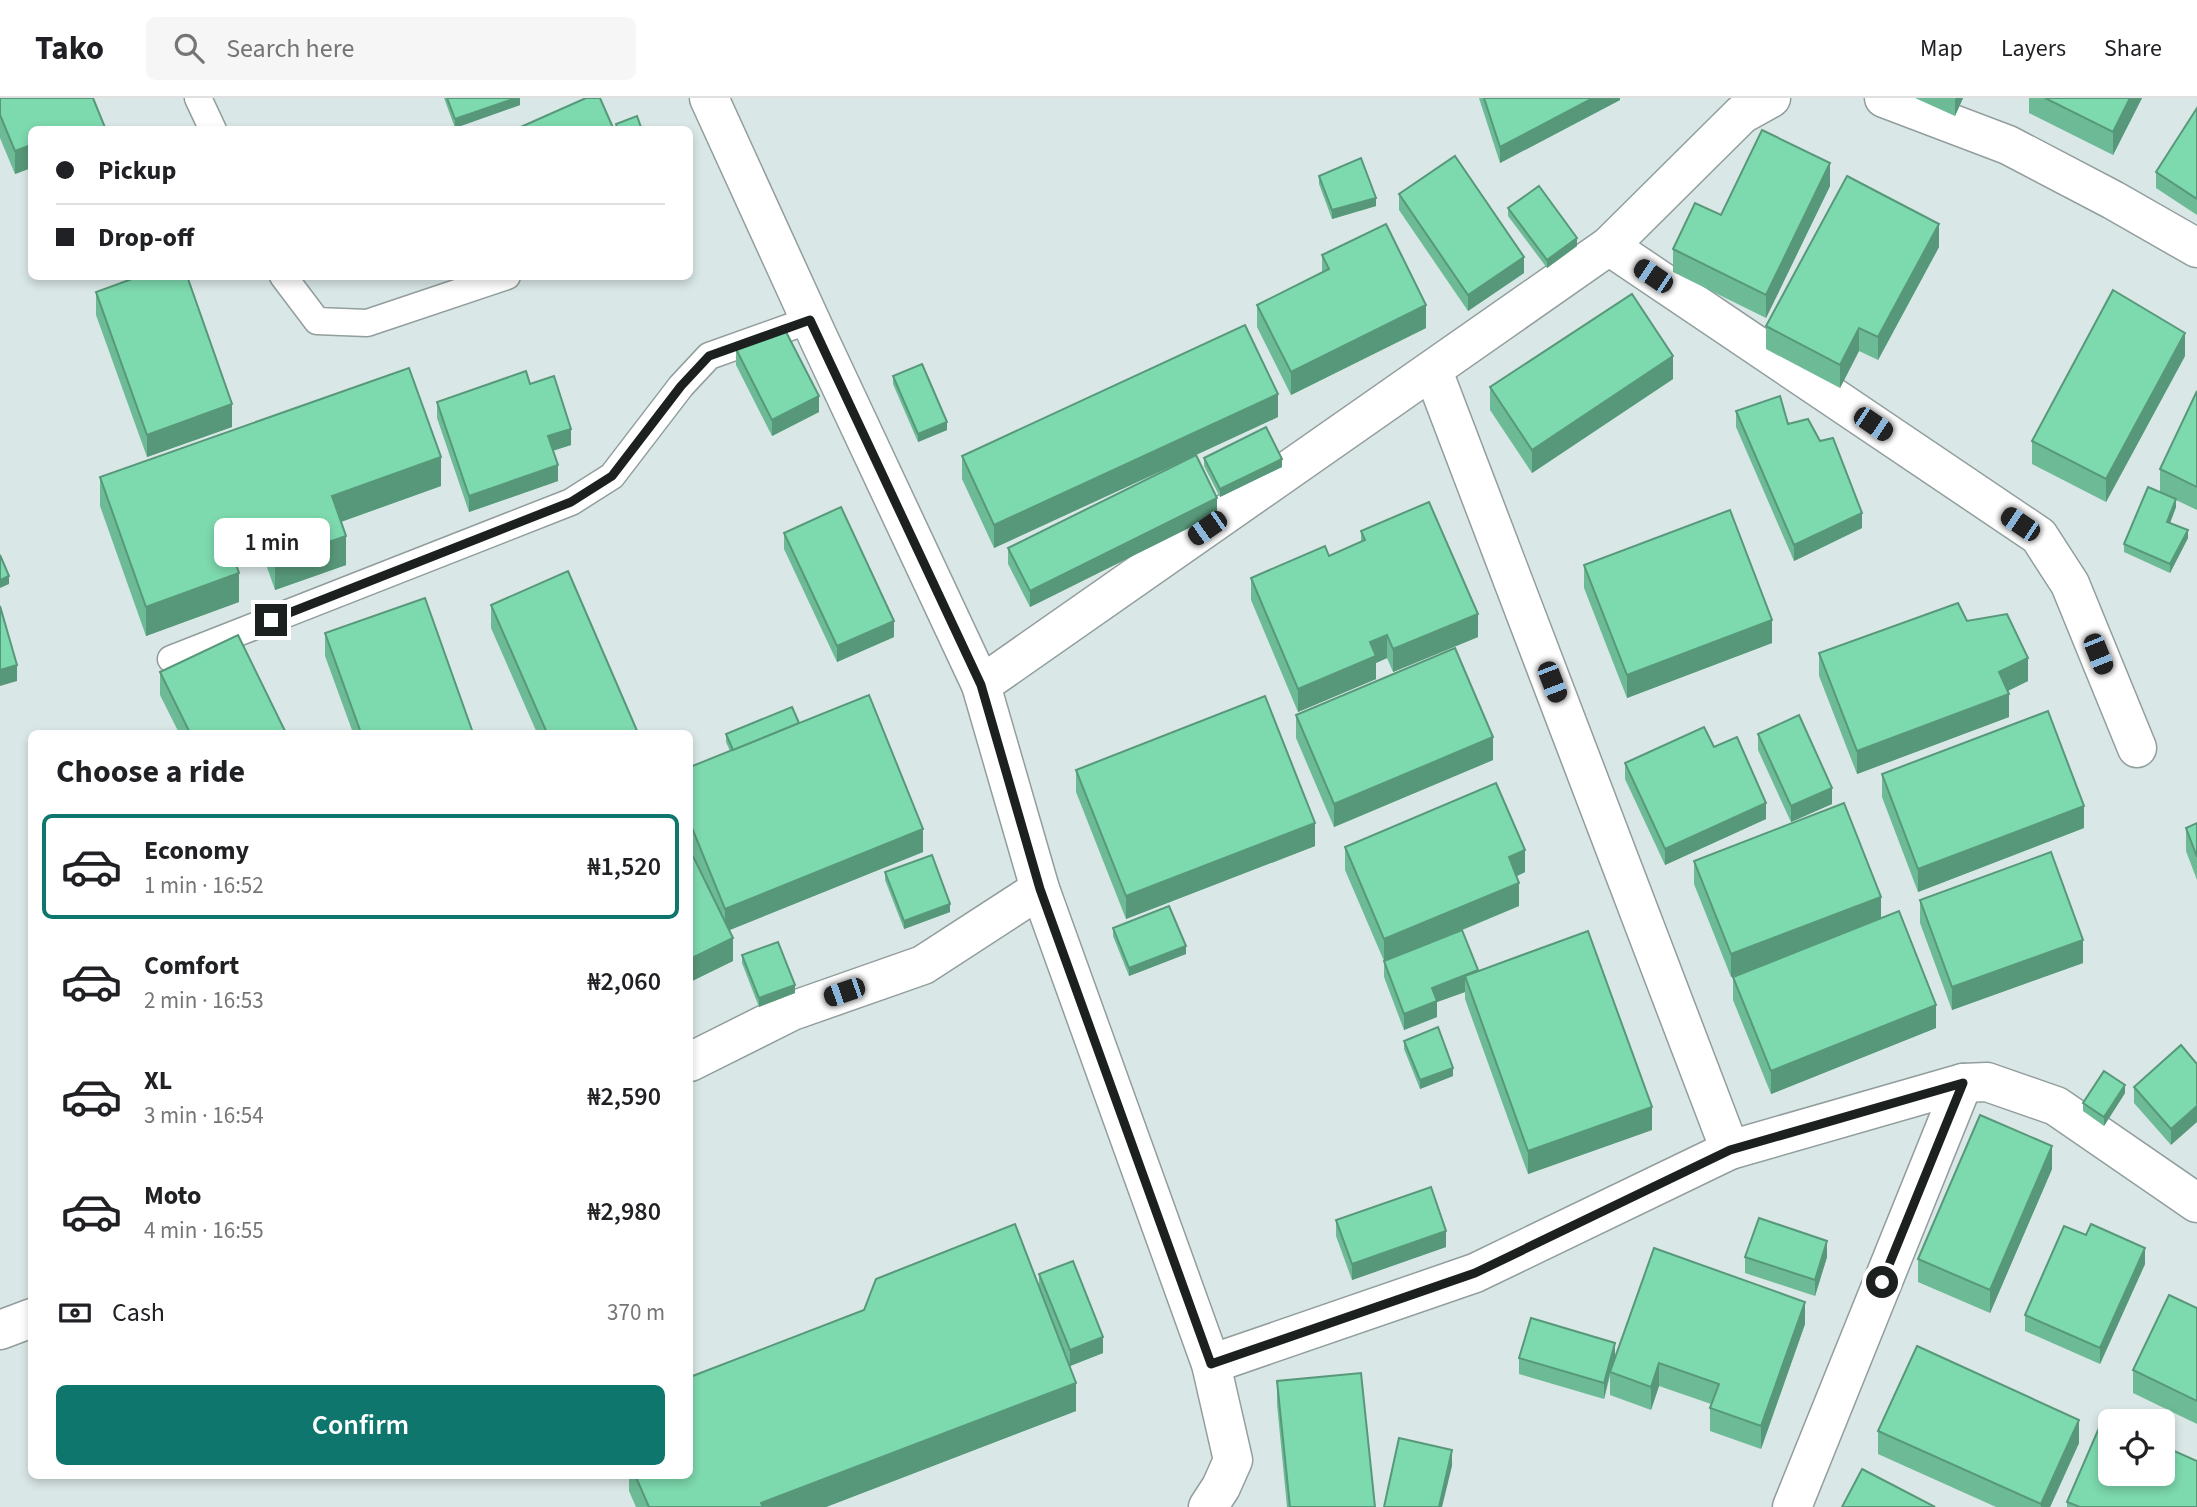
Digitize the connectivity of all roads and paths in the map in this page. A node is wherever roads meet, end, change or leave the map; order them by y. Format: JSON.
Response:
{"nodes":[{"id":1,"x":198,"y":98,"type":"edge"},
{"id":2,"x":709,"y":98,"type":"edge"},
{"id":3,"x":1772,"y":98,"type":"edge"},
{"id":4,"x":1884,"y":98,"type":"edge"},
{"id":5,"x":211,"y":126,"type":"edge"},
{"id":6,"x":1609,"y":246,"type":"junction"},
{"id":7,"x":2197,"y":248,"type":"edge"},
{"id":8,"x":286,"y":280,"type":"edge"},
{"id":9,"x":496,"y":280,"type":"edge"},
{"id":10,"x":810,"y":320,"type":"junction"},
{"id":11,"x":1433,"y":371,"type":"junction"},
{"id":12,"x":171,"y":659,"type":"dead end"},
{"id":13,"x":981,"y":685,"type":"junction"},
{"id":14,"x":2137,"y":748,"type":"dead end"},
{"id":15,"x":1040,"y":889,"type":"junction"},
{"id":16,"x":693,"y":1060,"type":"edge"},
{"id":17,"x":1963,"y":1083,"type":"junction"},
{"id":18,"x":1730,"y":1150,"type":"junction"},
{"id":19,"x":2197,"y":1203,"type":"edge"},
{"id":20,"x":28,"y":1320,"type":"edge"},
{"id":21,"x":0,"y":1330,"type":"edge"},
{"id":22,"x":1211,"y":1364,"type":"junction"},
{"id":23,"x":1208,"y":1507,"type":"edge"},
{"id":24,"x":1792,"y":1507,"type":"edge"}],
"edges":[{"from":1,"to":5,"type":"lane"},
{"from":2,"to":10,"type":"street"},
{"from":3,"to":6,"type":"street"},
{"from":4,"to":7,"type":"street"},
{"from":6,"to":11,"type":"street"},
{"from":6,"to":14,"type":"street"},
{"from":8,"to":9,"type":"lane"},
{"from":10,"to":12,"type":"lane"},
{"from":10,"to":13,"type":"street"},
{"from":11,"to":13,"type":"street"},
{"from":11,"to":18,"type":"street"},
{"from":13,"to":15,"type":"street"},
{"from":15,"to":16,"type":"street"},
{"from":15,"to":22,"type":"street"},
{"from":17,"to":18,"type":"street"},
{"from":17,"to":19,"type":"street"},
{"from":17,"to":24,"type":"street"},
{"from":18,"to":22,"type":"street"},
{"from":20,"to":21,"type":"street"},
{"from":22,"to":23,"type":"street"}]}
